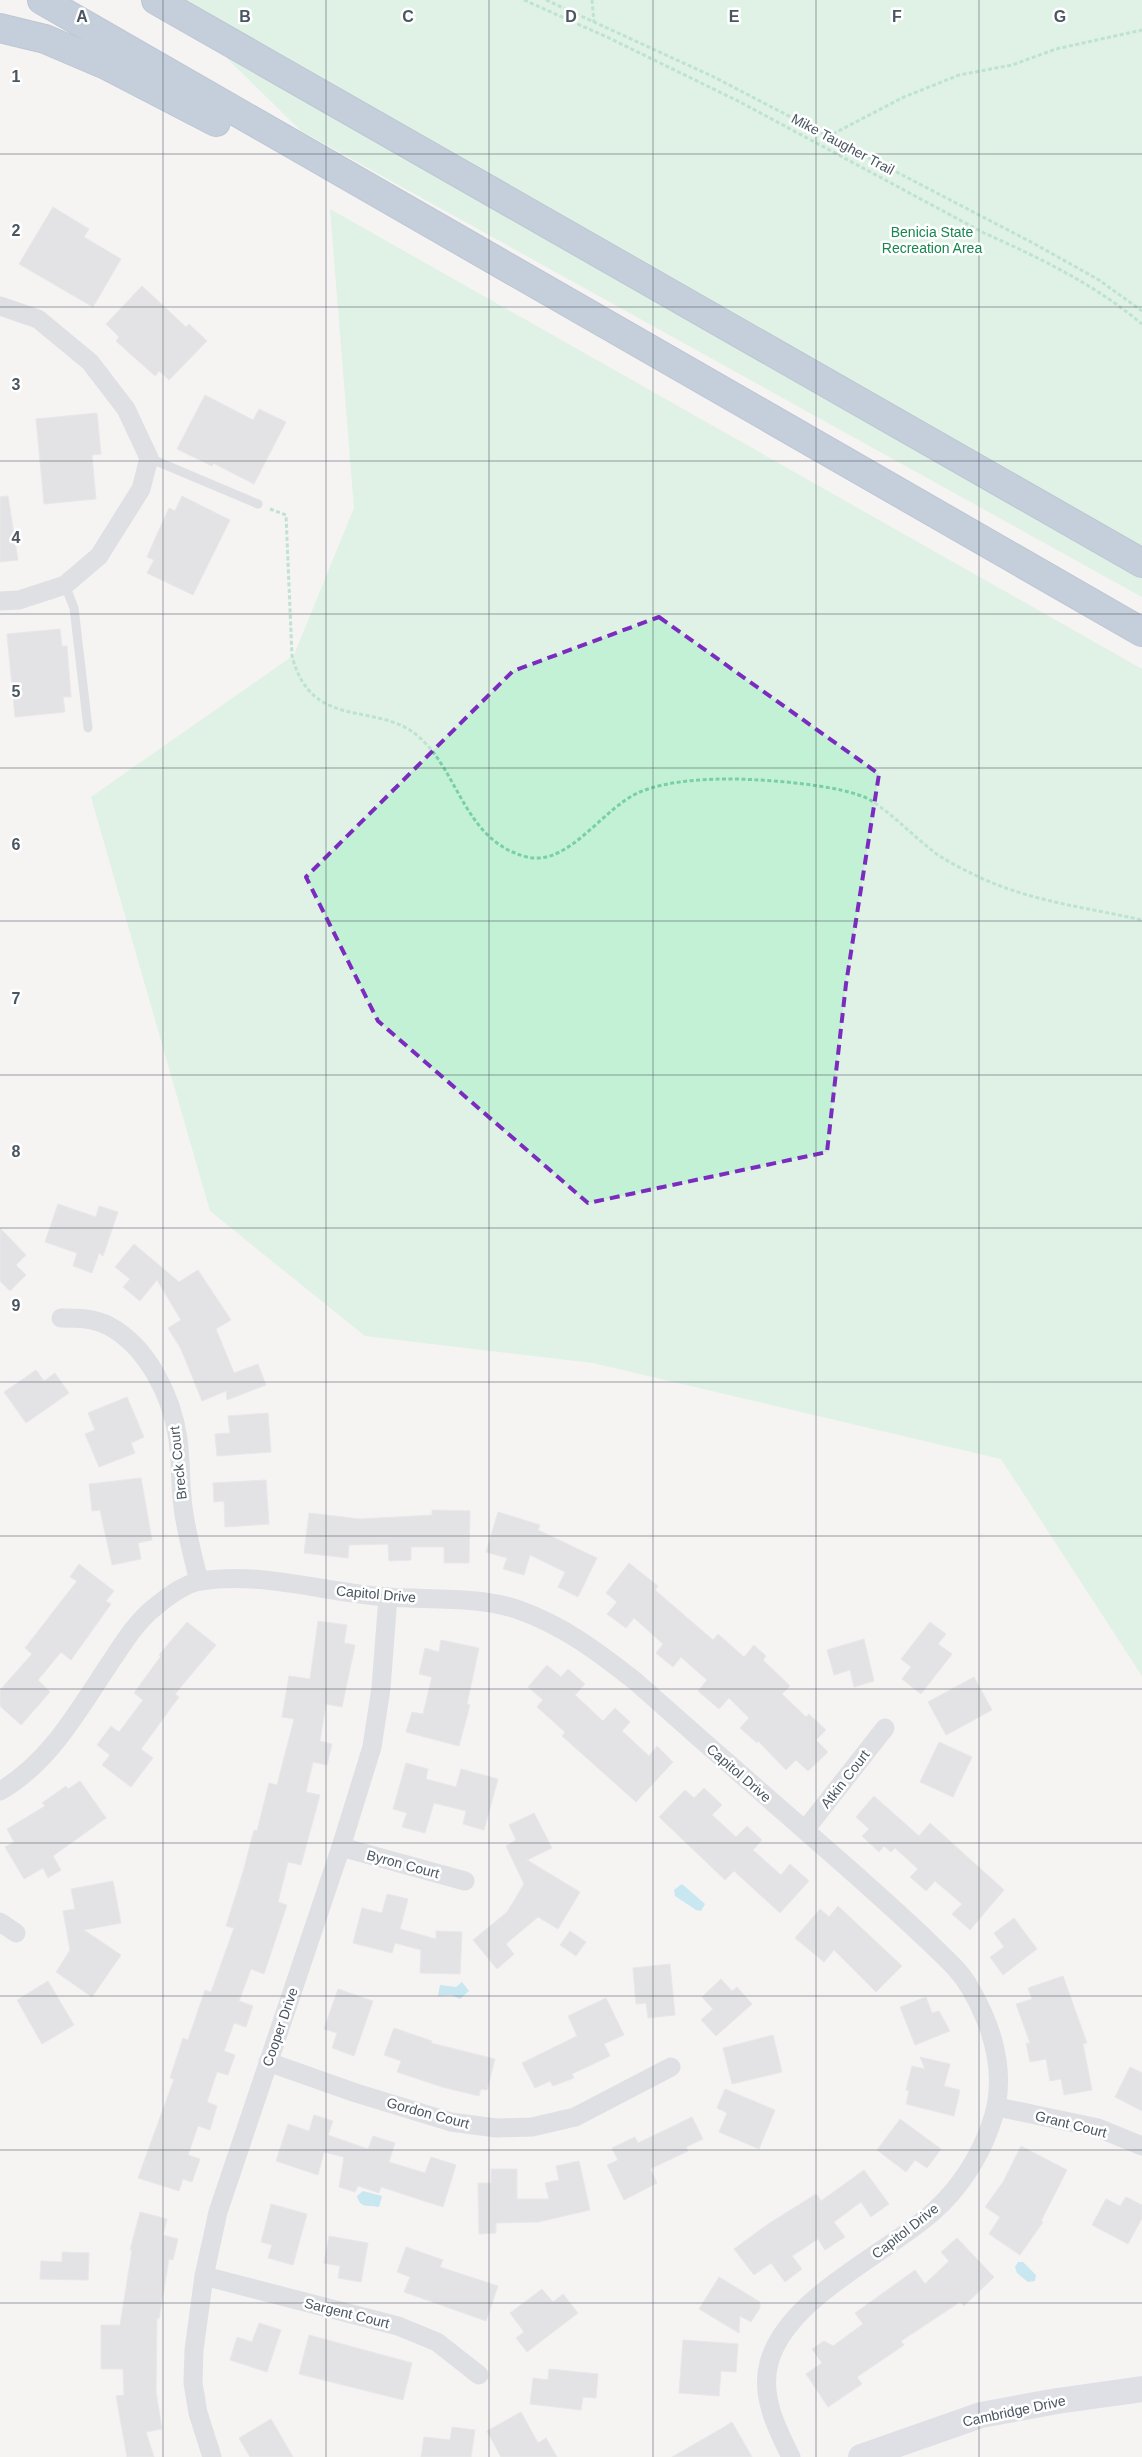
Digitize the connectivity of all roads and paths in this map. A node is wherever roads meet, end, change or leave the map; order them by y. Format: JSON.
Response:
{"nodes":[{"id":1,"x":42,"y":0,"type":"edge"},
{"id":2,"x":524,"y":0,"type":"edge"},
{"id":3,"x":546,"y":0,"type":"edge"},
{"id":4,"x":592,"y":0,"type":"edge"},
{"id":5,"x":159,"y":2,"type":"edge"},
{"id":6,"x":594,"y":22,"type":"junction"},
{"id":7,"x":0,"y":28,"type":"edge"},
{"id":8,"x":1142,"y":30,"type":"edge"},
{"id":9,"x":827,"y":137,"type":"junction"},
{"id":10,"x":386,"y":199,"type":"junction"},
{"id":11,"x":0,"y":306,"type":"edge"},
{"id":12,"x":1142,"y":311,"type":"edge"},
{"id":13,"x":1142,"y":324,"type":"edge"},
{"id":14,"x":149,"y":458,"type":"junction"},
{"id":15,"x":258,"y":504,"type":"joint"},
{"id":16,"x":1142,"y":563,"type":"edge"},
{"id":17,"x":65,"y":585,"type":"junction"},
{"id":18,"x":0,"y":601,"type":"edge"},
{"id":19,"x":1142,"y":632,"type":"edge"},
{"id":20,"x":88,"y":728,"type":"dead end"},
{"id":21,"x":1142,"y":920,"type":"edge"},
{"id":22,"x":61,"y":1318,"type":"dead end"},
{"id":23,"x":199,"y":1581,"type":"junction"},
{"id":24,"x":388,"y":1598,"type":"junction"},
{"id":25,"x":885,"y":1728,"type":"dead end"},
{"id":26,"x":0,"y":1791,"type":"edge"},
{"id":27,"x":805,"y":1830,"type":"junction"},
{"id":28,"x":341,"y":1847,"type":"junction"},
{"id":29,"x":465,"y":1880,"type":"dead end"},
{"id":30,"x":0,"y":1922,"type":"edge"},
{"id":31,"x":16,"y":1933,"type":"dead end"},
{"id":32,"x":268,"y":2062,"type":"junction"},
{"id":33,"x":671,"y":2068,"type":"dead end"},
{"id":34,"x":998,"y":2107,"type":"junction"},
{"id":35,"x":1142,"y":2146,"type":"edge"},
{"id":36,"x":204,"y":2276,"type":"junction"},
{"id":37,"x":479,"y":2375,"type":"dead end"},
{"id":38,"x":1142,"y":2389,"type":"edge"},
{"id":39,"x":212,"y":2457,"type":"edge"},
{"id":40,"x":791,"y":2457,"type":"edge"},
{"id":41,"x":861,"y":2457,"type":"edge"}],
"edges":[{"from":1,"to":10,"type":"highway"},
{"from":2,"to":13,"type":"path","name":"Mike Taugher Trail"},
{"from":3,"to":6,"type":"path","name":"Mike Taugher Trail"},
{"from":4,"to":6,"type":"path"},
{"from":5,"to":16,"type":"highway"},
{"from":6,"to":9,"type":"path","name":"Mike Taugher Trail"},
{"from":7,"to":10,"type":"highway"},
{"from":8,"to":9,"type":"path"},
{"from":9,"to":12,"type":"path","name":"Mike Taugher Trail"},
{"from":10,"to":19,"type":"highway"},
{"from":11,"to":14,"type":"street"},
{"from":14,"to":15,"type":"lane"},
{"from":14,"to":17,"type":"street"},
{"from":15,"to":21,"type":"path"},
{"from":17,"to":18,"type":"street"},
{"from":17,"to":20,"type":"lane"},
{"from":22,"to":23,"type":"street","name":"Breck Court"},
{"from":23,"to":24,"type":"street","name":"Capitol Drive"},
{"from":23,"to":26,"type":"street","name":"Capitol Drive"},
{"from":24,"to":27,"type":"street","name":"Capitol Drive"},
{"from":24,"to":28,"type":"street","name":"Cooper Drive"},
{"from":25,"to":27,"type":"street","name":"Atkin Court"},
{"from":27,"to":34,"type":"street","name":"Capitol Drive"},
{"from":28,"to":29,"type":"street","name":"Byron Court"},
{"from":28,"to":32,"type":"street","name":"Cooper Drive"},
{"from":30,"to":31,"type":"street"},
{"from":32,"to":33,"type":"street","name":"Gordon Court"},
{"from":32,"to":36,"type":"street","name":"Cooper Drive"},
{"from":34,"to":35,"type":"street","name":"Grant Court"},
{"from":34,"to":40,"type":"street","name":"Capitol Drive"},
{"from":36,"to":37,"type":"street","name":"Sargent Court"},
{"from":36,"to":39,"type":"street","name":"Cooper Drive"},
{"from":38,"to":41,"type":"street","name":"Cambridge Drive"}]}
